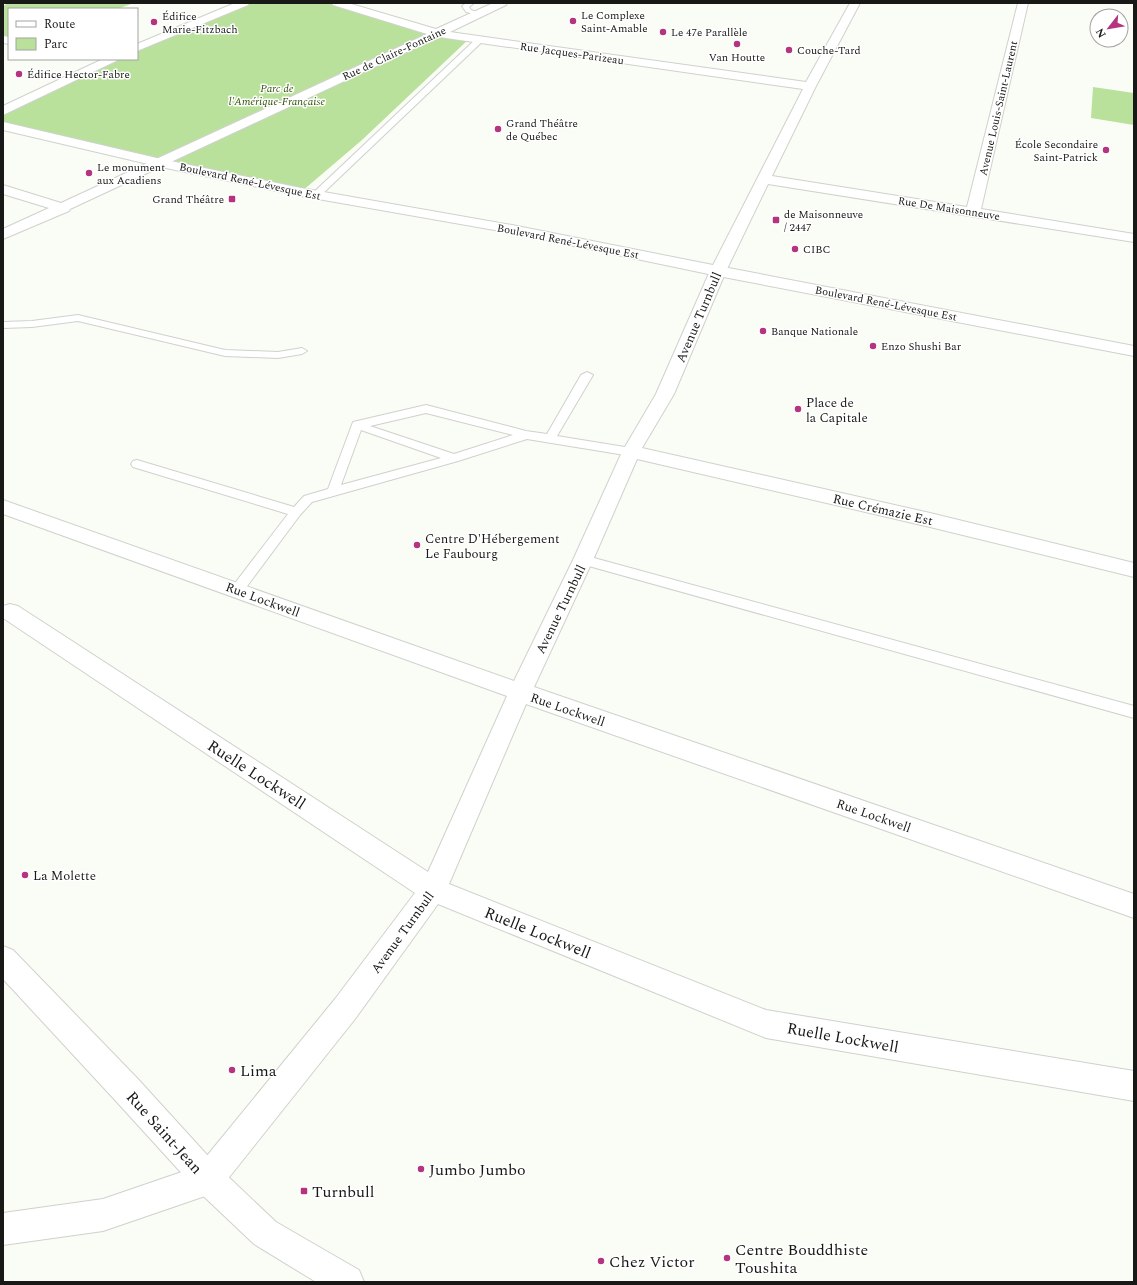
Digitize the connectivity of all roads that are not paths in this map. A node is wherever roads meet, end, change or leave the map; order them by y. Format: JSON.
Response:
{"nodes":[{"id":1,"x":244,"y":3,"type":"edge"},
{"id":2,"x":337,"y":3,"type":"edge"},
{"id":3,"x":471,"y":3,"type":"edge"},
{"id":4,"x":502,"y":3,"type":"edge"},
{"id":5,"x":855,"y":3,"type":"edge"},
{"id":6,"x":1022,"y":3,"type":"edge"},
{"id":7,"x":478,"y":14,"type":"junction"},
{"id":8,"x":436,"y":33,"type":"junction"},
{"id":9,"x":480,"y":40,"type":"junction"},
{"id":10,"x":138,"y":48,"type":"edge"},
{"id":11,"x":96,"y":60,"type":"edge"},
{"id":12,"x":107,"y":61,"type":"edge"},
{"id":13,"x":810,"y":86,"type":"junction"},
{"id":14,"x":3,"y":111,"type":"edge"},
{"id":15,"x":3,"y":126,"type":"edge"},
{"id":16,"x":161,"y":163,"type":"junction"},
{"id":17,"x":764,"y":179,"type":"junction"},
{"id":18,"x":3,"y":189,"type":"edge"},
{"id":19,"x":316,"y":195,"type":"junction"},
{"id":20,"x":64,"y":208,"type":"junction"},
{"id":21,"x":973,"y":212,"type":"junction"},
{"id":22,"x":3,"y":235,"type":"edge"},
{"id":23,"x":1134,"y":238,"type":"edge"},
{"id":24,"x":718,"y":271,"type":"junction"},
{"id":25,"x":3,"y":325,"type":"edge"},
{"id":26,"x":302,"y":351,"type":"dead end"},
{"id":27,"x":1134,"y":352,"type":"edge"},
{"id":28,"x":587,"y":375,"type":"dead end"},
{"id":29,"x":357,"y":426,"type":"junction"},
{"id":30,"x":527,"y":435,"type":"junction"},
{"id":31,"x":550,"y":439,"type":"junction"},
{"id":32,"x":631,"y":452,"type":"junction"},
{"id":33,"x":454,"y":458,"type":"junction"},
{"id":34,"x":137,"y":464,"type":"dead end"},
{"id":35,"x":333,"y":492,"type":"junction"},
{"id":36,"x":3,"y":507,"type":"edge"},
{"id":37,"x":296,"y":512,"type":"junction"},
{"id":38,"x":583,"y":560,"type":"junction"},
{"id":39,"x":1134,"y":570,"type":"edge"},
{"id":40,"x":237,"y":590,"type":"junction"},
{"id":41,"x":10,"y":612,"type":"dead end"},
{"id":42,"x":520,"y":692,"type":"junction"},
{"id":43,"x":1134,"y":712,"type":"edge"},
{"id":44,"x":433,"y":890,"type":"junction"},
{"id":45,"x":1134,"y":906,"type":"edge"},
{"id":46,"x":3,"y":960,"type":"edge"},
{"id":47,"x":1134,"y":1086,"type":"edge"},
{"id":48,"x":208,"y":1179,"type":"junction"},
{"id":49,"x":3,"y":1229,"type":"edge"},
{"id":50,"x":347,"y":1282,"type":"edge"}],
"edges":[{"from":1,"to":10,"type":"street"},
{"from":2,"to":8,"type":"street","name":"Rue Jacques-Parizeau"},
{"from":3,"to":7,"type":"lane"},
{"from":4,"to":7,"type":"street","name":"Rue de Claire-Fontaine"},
{"from":5,"to":13,"type":"street","name":"Avenue Turnbull"},
{"from":6,"to":21,"type":"street","name":"Avenue Louis-Saint-Laurent"},
{"from":7,"to":8,"type":"street","name":"Rue de Claire-Fontaine"},
{"from":8,"to":9,"type":"street","name":"Rue Jacques-Parizeau"},
{"from":8,"to":16,"type":"street","name":"Rue de Claire-Fontaine"},
{"from":9,"to":13,"type":"street","name":"Rue Jacques-Parizeau"},
{"from":9,"to":19,"type":"lane"},
{"from":11,"to":12,"type":"street"},
{"from":12,"to":14,"type":"street"},
{"from":13,"to":17,"type":"street","name":"Avenue Turnbull"},
{"from":15,"to":16,"type":"street","name":"Boulevard René-Lévesque Est"},
{"from":16,"to":19,"type":"street","name":"Boulevard René-Lévesque Est"},
{"from":16,"to":20,"type":"street","name":"Rue de Claire-Fontaine"},
{"from":17,"to":21,"type":"street","name":"Rue De Maisonneuve"},
{"from":17,"to":24,"type":"street","name":"Avenue Turnbull"},
{"from":18,"to":20,"type":"street"},
{"from":19,"to":24,"type":"street","name":"Boulevard René-Lévesque Est"},
{"from":20,"to":22,"type":"street","name":"Rue de Claire-Fontaine"},
{"from":21,"to":23,"type":"street","name":"Rue De Maisonneuve"},
{"from":24,"to":27,"type":"street","name":"Boulevard René-Lévesque Est"},
{"from":24,"to":32,"type":"street","name":"Avenue Turnbull"},
{"from":25,"to":26,"type":"lane"},
{"from":28,"to":31,"type":"lane"},
{"from":29,"to":30,"type":"lane"},
{"from":29,"to":33,"type":"lane"},
{"from":29,"to":35,"type":"lane"},
{"from":30,"to":31,"type":"lane"},
{"from":30,"to":33,"type":"lane"},
{"from":31,"to":32,"type":"lane"},
{"from":32,"to":38,"type":"street","name":"Avenue Turnbull"},
{"from":32,"to":39,"type":"street","name":"Rue Crémazie Est"},
{"from":33,"to":35,"type":"lane"},
{"from":34,"to":37,"type":"lane"},
{"from":35,"to":37,"type":"lane"},
{"from":36,"to":40,"type":"street","name":"Rue Lockwell"},
{"from":37,"to":40,"type":"lane"},
{"from":38,"to":42,"type":"street","name":"Avenue Turnbull"},
{"from":38,"to":43,"type":"lane"},
{"from":40,"to":42,"type":"street","name":"Rue Lockwell"},
{"from":41,"to":44,"type":"street","name":"Ruelle Lockwell"},
{"from":42,"to":44,"type":"street","name":"Avenue Turnbull"},
{"from":42,"to":45,"type":"street","name":"Rue Lockwell"},
{"from":44,"to":47,"type":"street","name":"Ruelle Lockwell"},
{"from":44,"to":48,"type":"street","name":"Avenue Turnbull"},
{"from":46,"to":48,"type":"street","name":"Rue Saint-Jean"},
{"from":48,"to":49,"type":"street"},
{"from":48,"to":50,"type":"street","name":"Rue Saint-Jean"}]}
